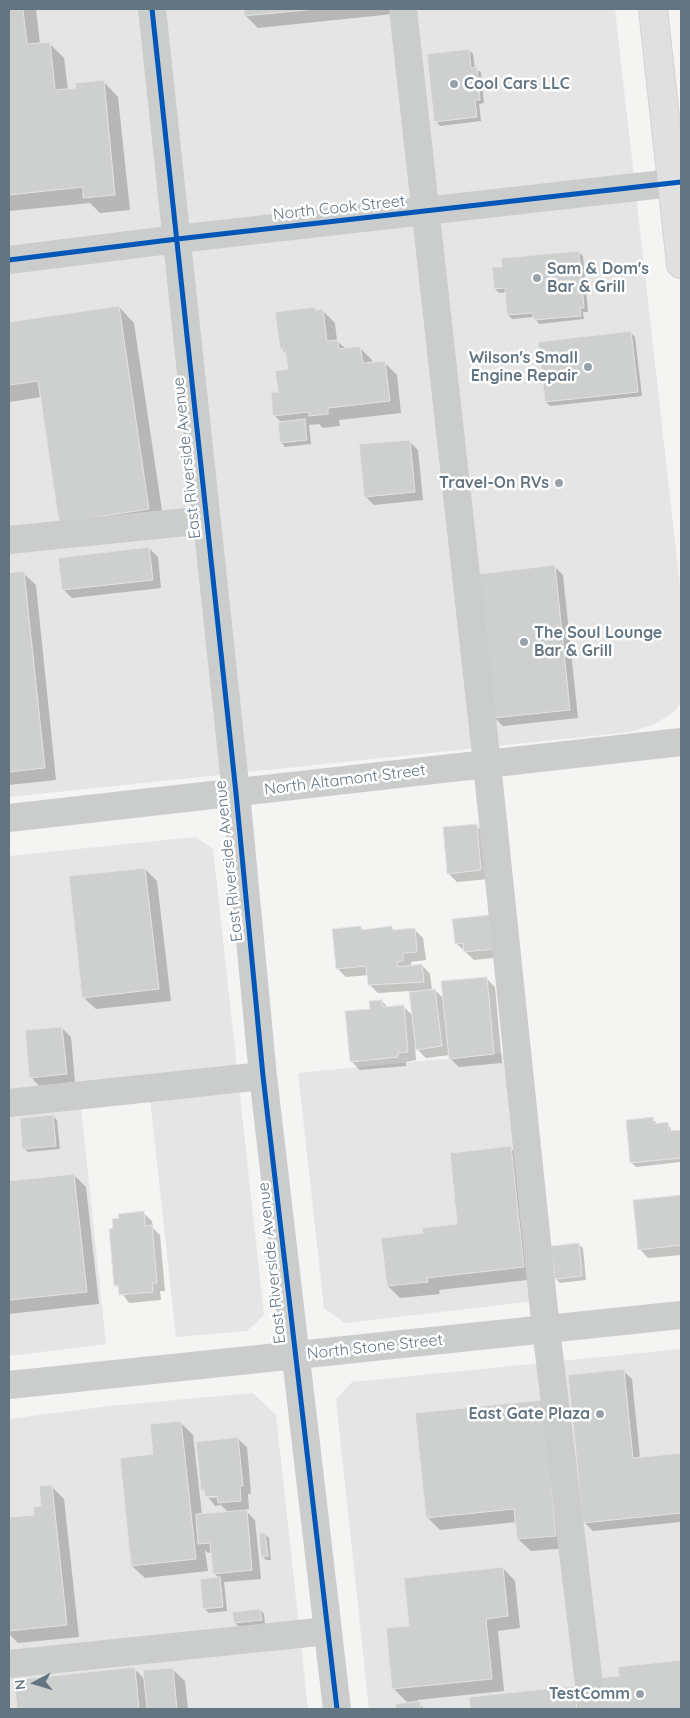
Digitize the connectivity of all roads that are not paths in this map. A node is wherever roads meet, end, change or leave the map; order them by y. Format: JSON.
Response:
{"nodes":[{"id":1,"x":152,"y":9,"type":"edge"},
{"id":2,"x":403,"y":9,"type":"edge"},
{"id":3,"x":653,"y":9,"type":"edge"},
{"id":4,"x":677,"y":183,"type":"edge"},
{"id":5,"x":426,"y":212,"type":"junction"},
{"id":6,"x":177,"y":238,"type":"junction"},
{"id":7,"x":9,"y":260,"type":"edge"},
{"id":8,"x":681,"y":264,"type":"edge"},
{"id":9,"x":206,"y":520,"type":"junction"},
{"id":10,"x":9,"y":540,"type":"edge"},
{"id":11,"x":681,"y":742,"type":"edge"},
{"id":12,"x":487,"y":764,"type":"junction"},
{"id":13,"x":236,"y":793,"type":"junction"},
{"id":14,"x":9,"y":818,"type":"edge"},
{"id":15,"x":263,"y":1076,"type":"junction"},
{"id":16,"x":9,"y":1103,"type":"edge"},
{"id":17,"x":681,"y":1315,"type":"edge"},
{"id":18,"x":546,"y":1329,"type":"junction"},
{"id":19,"x":295,"y":1355,"type":"junction"},
{"id":20,"x":9,"y":1384,"type":"edge"},
{"id":21,"x":328,"y":1630,"type":"junction"},
{"id":22,"x":9,"y":1664,"type":"edge"},
{"id":23,"x":337,"y":1709,"type":"edge"},
{"id":24,"x":592,"y":1709,"type":"edge"}],
"edges":[{"from":1,"to":6,"type":"street","name":"East Riverside Avenue"},
{"from":2,"to":5,"type":"street"},
{"from":3,"to":4,"type":"main road"},
{"from":4,"to":5,"type":"street","name":"North Cook Street"},
{"from":4,"to":8,"type":"main road"},
{"from":5,"to":6,"type":"street","name":"North Cook Street"},
{"from":5,"to":12,"type":"street"},
{"from":6,"to":7,"type":"street","name":"North Cook Street"},
{"from":6,"to":9,"type":"street","name":"East Riverside Avenue"},
{"from":9,"to":10,"type":"street"},
{"from":9,"to":13,"type":"street","name":"East Riverside Avenue"},
{"from":11,"to":12,"type":"street","name":"North Altamont Street"},
{"from":12,"to":13,"type":"street","name":"North Altamont Street"},
{"from":12,"to":18,"type":"street"},
{"from":13,"to":14,"type":"street","name":"North Altamont Street"},
{"from":13,"to":15,"type":"street","name":"East Riverside Avenue"},
{"from":15,"to":16,"type":"street"},
{"from":15,"to":19,"type":"street","name":"East Riverside Avenue"},
{"from":17,"to":18,"type":"street","name":"North Stone Street"},
{"from":18,"to":19,"type":"street","name":"North Stone Street"},
{"from":18,"to":24,"type":"street"},
{"from":19,"to":20,"type":"street","name":"North Stone Street"},
{"from":19,"to":21,"type":"street","name":"East Riverside Avenue"},
{"from":21,"to":22,"type":"street"},
{"from":21,"to":23,"type":"street","name":"East Riverside Avenue"}]}
